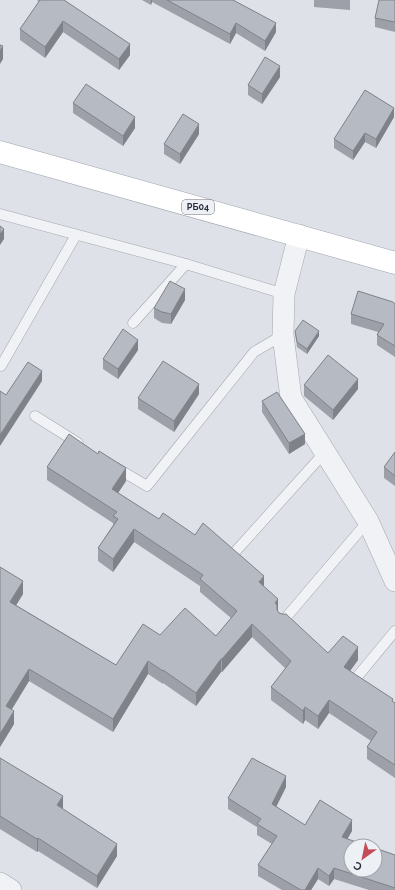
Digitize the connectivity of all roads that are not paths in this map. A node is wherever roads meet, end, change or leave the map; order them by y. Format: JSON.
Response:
{"nodes":[{"id":1,"x":0,"y":152,"type":"edge"},
{"id":2,"x":0,"y":214,"type":"edge"},
{"id":3,"x":76,"y":235,"type":"junction"},
{"id":4,"x":299,"y":235,"type":"junction"},
{"id":5,"x":395,"y":263,"type":"edge"},
{"id":6,"x":186,"y":264,"type":"junction"},
{"id":7,"x":284,"y":294,"type":"junction"},
{"id":8,"x":133,"y":323,"type":"dead end"},
{"id":9,"x":283,"y":335,"type":"junction"},
{"id":10,"x":1,"y":366,"type":"dead end"},
{"id":11,"x":35,"y":416,"type":"dead end"},
{"id":12,"x":88,"y":449,"type":"edge"},
{"id":13,"x":325,"y":452,"type":"junction"},
{"id":14,"x":107,"y":461,"type":"edge"},
{"id":15,"x":368,"y":521,"type":"junction"},
{"id":16,"x":235,"y":552,"type":"edge"},
{"id":17,"x":395,"y":581,"type":"edge"},
{"id":18,"x":283,"y":620,"type":"edge"},
{"id":19,"x":395,"y":631,"type":"edge"},
{"id":20,"x":357,"y":677,"type":"edge"}],
"edges":[{"from":1,"to":4,"type":"main road","number":"РБ04"},
{"from":2,"to":3,"type":"lane"},
{"from":3,"to":6,"type":"lane"},
{"from":3,"to":10,"type":"lane"},
{"from":4,"to":5,"type":"main road","number":"РБ04"},
{"from":4,"to":7,"type":"street"},
{"from":6,"to":7,"type":"lane"},
{"from":6,"to":8,"type":"lane"},
{"from":7,"to":9,"type":"street"},
{"from":9,"to":13,"type":"street"},
{"from":9,"to":14,"type":"lane"},
{"from":11,"to":12,"type":"lane"},
{"from":13,"to":15,"type":"street"},
{"from":13,"to":16,"type":"lane"},
{"from":15,"to":17,"type":"street"},
{"from":15,"to":18,"type":"lane"},
{"from":19,"to":20,"type":"lane"}]}
